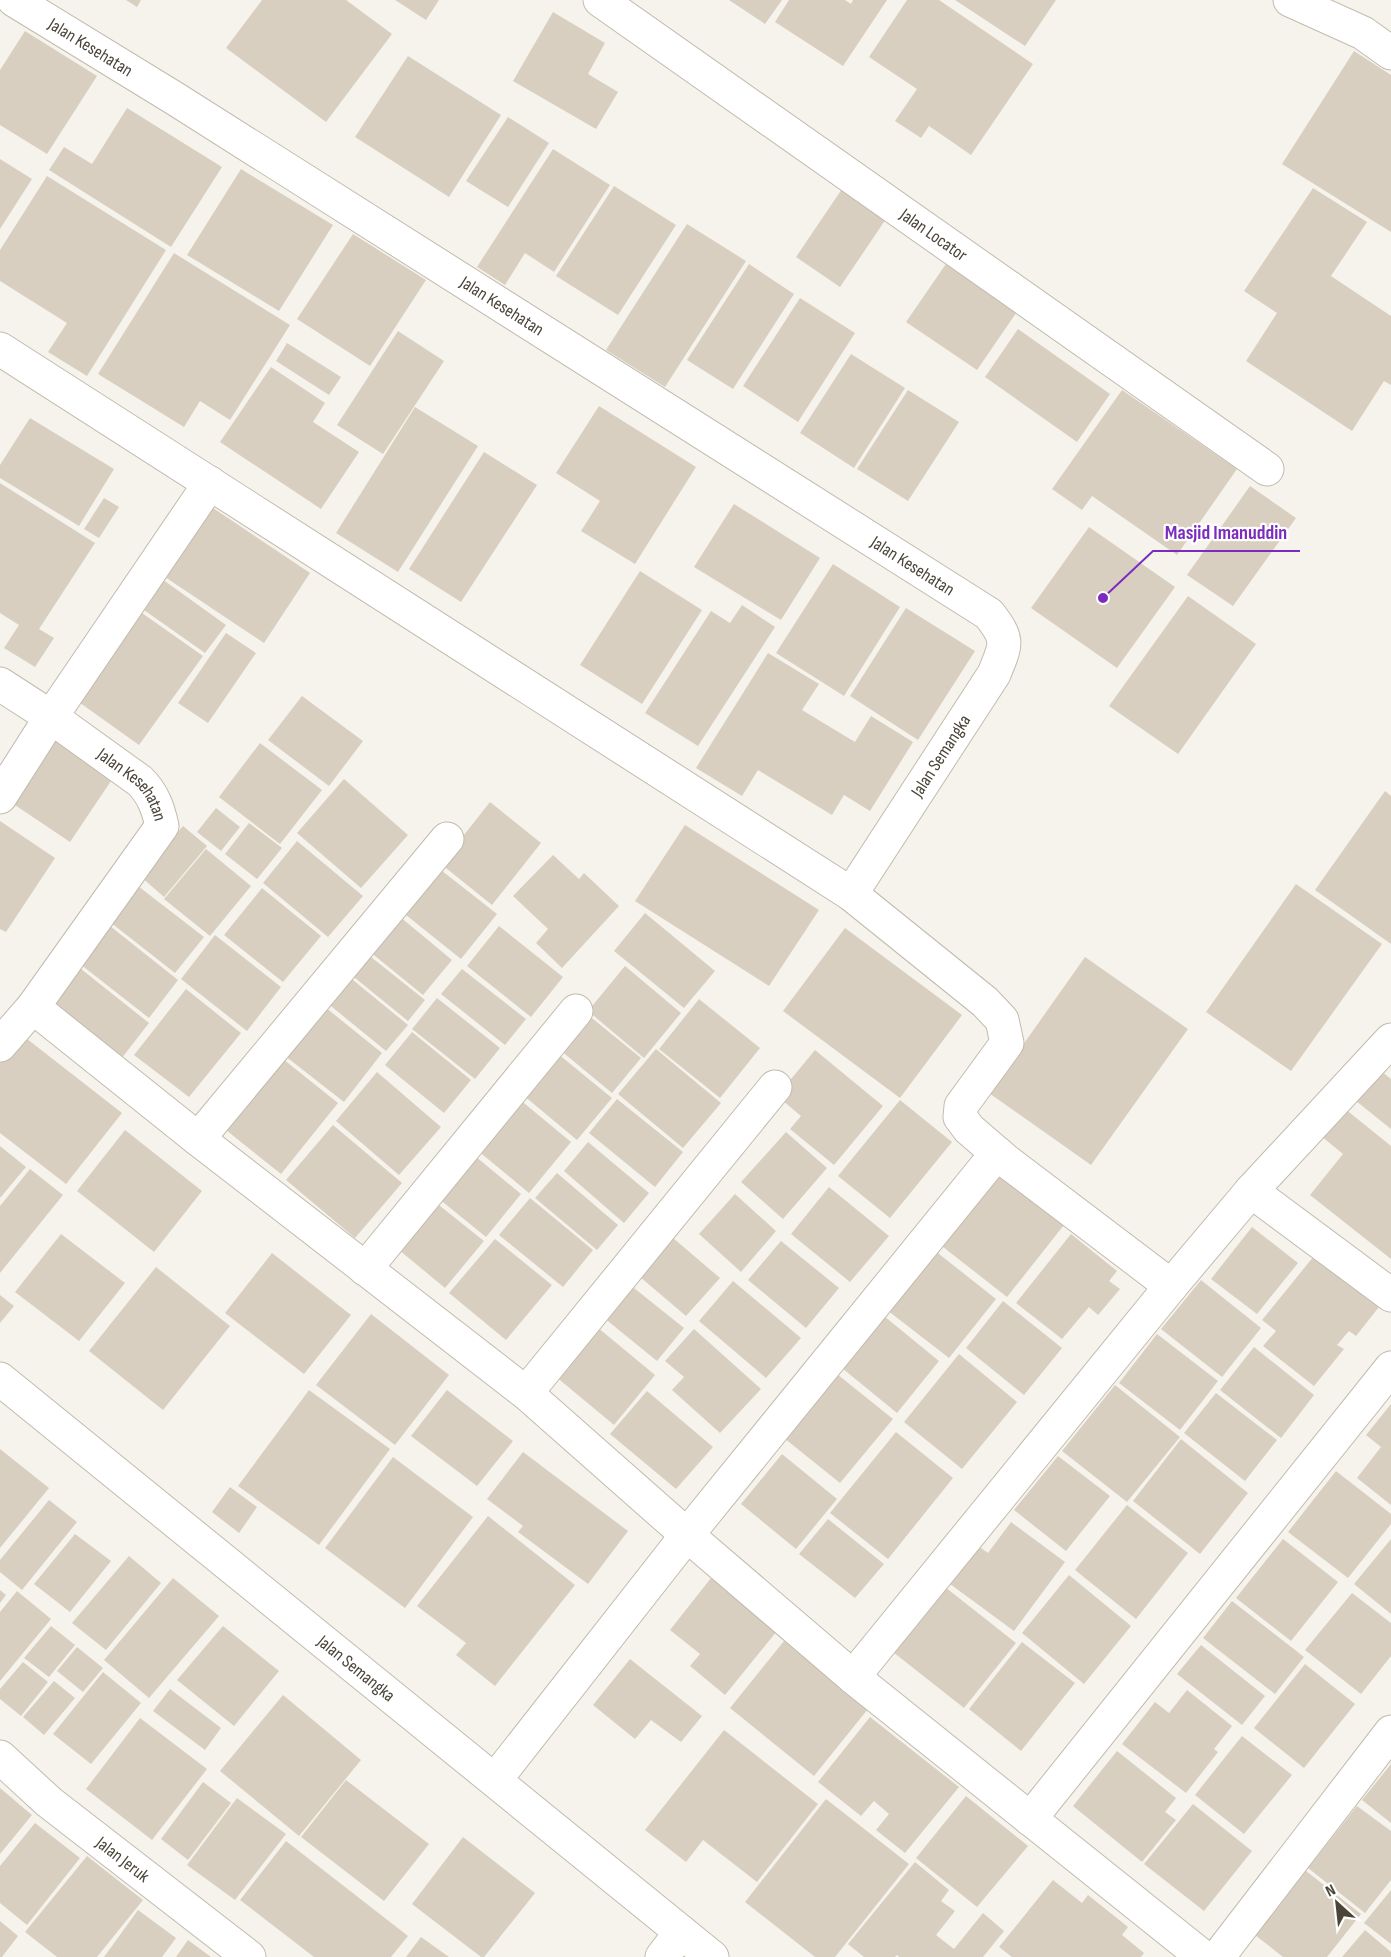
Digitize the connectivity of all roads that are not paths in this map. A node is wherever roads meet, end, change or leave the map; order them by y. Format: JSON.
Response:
{"nodes":[{"id":1,"x":14,"y":0,"type":"edge"},
{"id":2,"x":600,"y":0,"type":"edge"},
{"id":3,"x":1290,"y":0,"type":"edge"},
{"id":4,"x":1391,"y":53,"type":"edge"},
{"id":5,"x":0,"y":349,"type":"edge"},
{"id":6,"x":1267,"y":469,"type":"dead end"},
{"id":7,"x":210,"y":483,"type":"junction"},
{"id":8,"x":988,"y":614,"type":"joint"},
{"id":9,"x":0,"y":684,"type":"edge"},
{"id":10,"x":51,"y":717,"type":"junction"},
{"id":11,"x":0,"y":797,"type":"edge"},
{"id":12,"x":447,"y":838,"type":"dead end"},
{"id":13,"x":851,"y":894,"type":"junction"},
{"id":14,"x":33,"y":1007,"type":"junction"},
{"id":15,"x":576,"y":1011,"type":"dead end"},
{"id":16,"x":1391,"y":1040,"type":"edge"},
{"id":17,"x":0,"y":1045,"type":"edge"},
{"id":18,"x":775,"y":1086,"type":"dead end"},
{"id":19,"x":198,"y":1139,"type":"junction"},
{"id":20,"x":997,"y":1153,"type":"junction"},
{"id":21,"x":1251,"y":1191,"type":"junction"},
{"id":22,"x":365,"y":1269,"type":"junction"},
{"id":23,"x":1171,"y":1286,"type":"junction"},
{"id":24,"x":1391,"y":1295,"type":"edge"},
{"id":25,"x":1391,"y":1368,"type":"edge"},
{"id":26,"x":0,"y":1379,"type":"edge"},
{"id":27,"x":526,"y":1393,"type":"junction"},
{"id":28,"x":687,"y":1535,"type":"junction"},
{"id":29,"x":853,"y":1677,"type":"junction"},
{"id":30,"x":1391,"y":1732,"type":"edge"},
{"id":31,"x":0,"y":1757,"type":"edge"},
{"id":32,"x":495,"y":1780,"type":"junction"},
{"id":33,"x":1030,"y":1819,"type":"junction"},
{"id":34,"x":672,"y":1945,"type":"edge"},
{"id":35,"x":249,"y":1957,"type":"edge"},
{"id":36,"x":712,"y":1957,"type":"edge"},
{"id":37,"x":1203,"y":1957,"type":"edge"},
{"id":38,"x":1218,"y":1957,"type":"edge"}],
"edges":[{"from":1,"to":8,"type":"street","name":"Jalan Kesehatan"},
{"from":2,"to":6,"type":"street","name":"Jalan Locator"},
{"from":3,"to":4,"type":"street"},
{"from":5,"to":7,"type":"street"},
{"from":7,"to":10,"type":"street"},
{"from":7,"to":13,"type":"street"},
{"from":8,"to":13,"type":"street","name":"Jalan Semangka"},
{"from":9,"to":10,"type":"street","name":"Jalan Kesehatan"},
{"from":10,"to":11,"type":"street"},
{"from":10,"to":14,"type":"street","name":"Jalan Kesehatan"},
{"from":12,"to":19,"type":"street"},
{"from":13,"to":20,"type":"street"},
{"from":14,"to":17,"type":"street"},
{"from":14,"to":19,"type":"street"},
{"from":15,"to":22,"type":"street"},
{"from":16,"to":21,"type":"street"},
{"from":18,"to":27,"type":"street"},
{"from":19,"to":22,"type":"street"},
{"from":20,"to":23,"type":"street"},
{"from":20,"to":28,"type":"street"},
{"from":21,"to":23,"type":"street"},
{"from":21,"to":24,"type":"street"},
{"from":22,"to":27,"type":"street"},
{"from":23,"to":29,"type":"street"},
{"from":25,"to":33,"type":"street"},
{"from":26,"to":32,"type":"street","name":"Jalan Semangka"},
{"from":27,"to":28,"type":"street"},
{"from":28,"to":29,"type":"street"},
{"from":28,"to":32,"type":"street"},
{"from":29,"to":33,"type":"street"},
{"from":30,"to":38,"type":"street"},
{"from":31,"to":35,"type":"street","name":"Jalan Jeruk"},
{"from":32,"to":34,"type":"street","name":"Jalan Semangka"},
{"from":33,"to":37,"type":"street"},
{"from":34,"to":36,"type":"street","name":"Jalan Semangka"}]}
